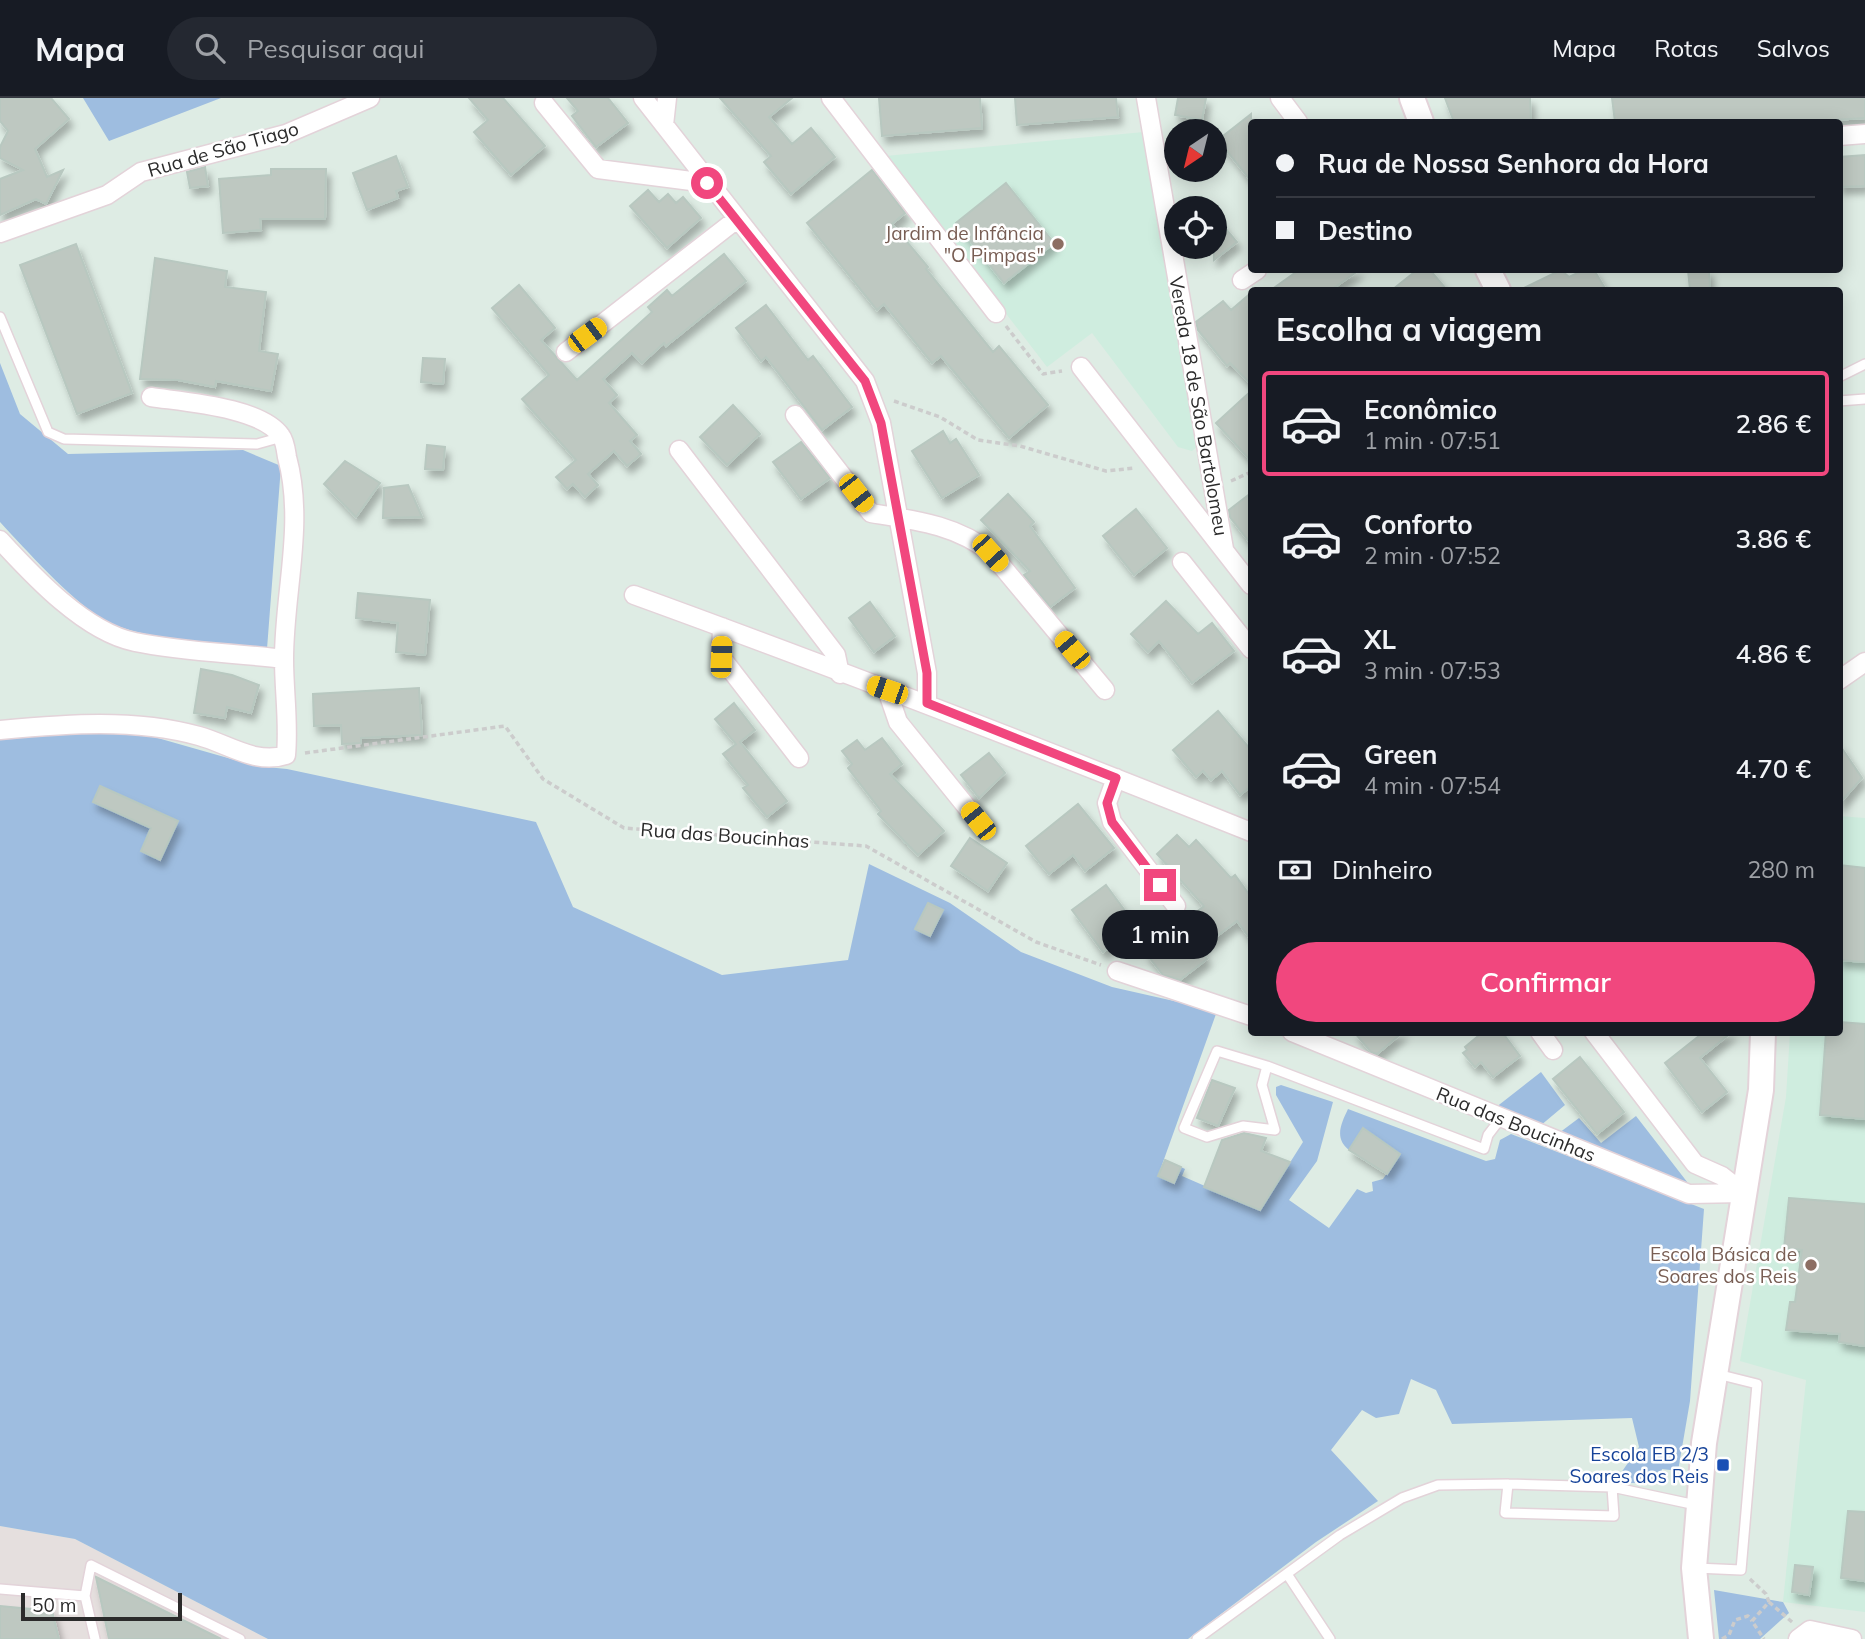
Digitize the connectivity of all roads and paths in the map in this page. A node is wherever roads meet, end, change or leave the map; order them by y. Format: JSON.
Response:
{"nodes":[{"id":1,"x":370,"y":98,"type":"edge"},
{"id":2,"x":643,"y":98,"type":"edge"},
{"id":3,"x":667,"y":98,"type":"edge"},
{"id":4,"x":831,"y":98,"type":"edge"},
{"id":5,"x":1146,"y":98,"type":"edge"},
{"id":6,"x":1280,"y":98,"type":"edge"},
{"id":7,"x":1412,"y":98,"type":"edge"},
{"id":8,"x":544,"y":103,"type":"dead end"},
{"id":9,"x":1296,"y":119,"type":"edge"},
{"id":10,"x":1420,"y":119,"type":"edge"},
{"id":11,"x":664,"y":125,"type":"junction"},
{"id":12,"x":1865,"y":134,"type":"edge"},
{"id":13,"x":1843,"y":136,"type":"edge"},
{"id":14,"x":707,"y":183,"type":"junction"},
{"id":15,"x":737,"y":219,"type":"junction"},
{"id":16,"x":0,"y":233,"type":"edge"},
{"id":17,"x":996,"y":313,"type":"joint"},
{"id":18,"x":0,"y":317,"type":"edge"},
{"id":19,"x":566,"y":352,"type":"dead end"},
{"id":20,"x":1865,"y":363,"type":"edge"},
{"id":21,"x":1081,"y":367,"type":"joint"},
{"id":22,"x":1843,"y":375,"type":"edge"},
{"id":23,"x":151,"y":397,"type":"dead end"},
{"id":24,"x":1865,"y":399,"type":"edge"},
{"id":25,"x":873,"y":401,"type":"junction"},
{"id":26,"x":1843,"y":401,"type":"edge"},
{"id":27,"x":795,"y":415,"type":"dead end"},
{"id":28,"x":282,"y":437,"type":"junction"},
{"id":29,"x":679,"y":450,"type":"dead end"},
{"id":30,"x":1158,"y":465,"type":"junction"},
{"id":31,"x":898,"y":517,"type":"junction"},
{"id":32,"x":0,"y":540,"type":"edge"},
{"id":33,"x":1224,"y":549,"type":"junction"},
{"id":34,"x":1182,"y":562,"type":"dead end"},
{"id":35,"x":1248,"y":581,"type":"edge"},
{"id":36,"x":634,"y":595,"type":"dead end"},
{"id":37,"x":722,"y":627,"type":"junction"},
{"id":38,"x":1248,"y":645,"type":"edge"},
{"id":39,"x":284,"y":659,"type":"junction"},
{"id":40,"x":1865,"y":662,"type":"edge"},
{"id":41,"x":840,"y":674,"type":"junction"},
{"id":42,"x":1843,"y":677,"type":"edge"},
{"id":43,"x":1865,"y":677,"type":"edge"},
{"id":44,"x":1843,"y":685,"type":"edge"},
{"id":45,"x":887,"y":690,"type":"junction"},
{"id":46,"x":1105,"y":690,"type":"dead end"},
{"id":47,"x":927,"y":703,"type":"junction"},
{"id":48,"x":0,"y":730,"type":"edge"},
{"id":49,"x":286,"y":755,"type":"junction"},
{"id":50,"x":799,"y":758,"type":"dead end"},
{"id":51,"x":1116,"y":778,"type":"junction"},
{"id":52,"x":978,"y":821,"type":"dead end"},
{"id":53,"x":1248,"y":831,"type":"edge"},
{"id":54,"x":1176,"y":906,"type":"dead end"},
{"id":55,"x":1117,"y":971,"type":"joint"},
{"id":56,"x":1248,"y":1015,"type":"edge"},
{"id":57,"x":1302,"y":1036,"type":"edge"},
{"id":58,"x":1543,"y":1036,"type":"edge"},
{"id":59,"x":1597,"y":1036,"type":"edge"},
{"id":60,"x":1763,"y":1036,"type":"edge"},
{"id":61,"x":1553,"y":1050,"type":"dead end"},
{"id":62,"x":1267,"y":1066,"type":"junction"},
{"id":63,"x":1501,"y":1118,"type":"junction"},
{"id":64,"x":1744,"y":1193,"type":"junction"},
{"id":65,"x":1717,"y":1374,"type":"junction"},
{"id":66,"x":1508,"y":1483,"type":"junction"},
{"id":67,"x":1612,"y":1487,"type":"junction"},
{"id":68,"x":1698,"y":1505,"type":"junction"},
{"id":69,"x":1694,"y":1567,"type":"junction"},
{"id":70,"x":1741,"y":1570,"type":"junction"},
{"id":71,"x":1287,"y":1574,"type":"junction"},
{"id":72,"x":0,"y":1589,"type":"edge"},
{"id":73,"x":85,"y":1596,"type":"junction"},
{"id":74,"x":1769,"y":1602,"type":"junction"},
{"id":75,"x":1752,"y":1621,"type":"junction"},
{"id":76,"x":1804,"y":1635,"type":"edge"},
{"id":77,"x":95,"y":1639,"type":"edge"},
{"id":78,"x":240,"y":1639,"type":"edge"},
{"id":79,"x":1197,"y":1639,"type":"edge"},
{"id":80,"x":1330,"y":1639,"type":"edge"},
{"id":81,"x":1701,"y":1639,"type":"edge"},
{"id":82,"x":1722,"y":1639,"type":"edge"},
{"id":83,"x":1764,"y":1639,"type":"edge"},
{"id":84,"x":1852,"y":1639,"type":"edge"}],
"edges":[{"from":1,"to":16,"type":"street","name":"Rua de São Tiago"},
{"from":2,"to":11,"type":"street"},
{"from":3,"to":11,"type":"street"},
{"from":4,"to":17,"type":"street"},
{"from":5,"to":33,"type":"street","name":"Vereda 18 de São Bartolomeu"},
{"from":6,"to":9,"type":"street"},
{"from":7,"to":10,"type":"main road"},
{"from":8,"to":14,"type":"street"},
{"from":11,"to":14,"type":"street"},
{"from":12,"to":13,"type":"street"},
{"from":14,"to":15,"type":"street"},
{"from":15,"to":19,"type":"street"},
{"from":15,"to":25,"type":"street"},
{"from":17,"to":21,"type":"path"},
{"from":18,"to":28,"type":"lane"},
{"from":20,"to":22,"type":"lane"},
{"from":21,"to":30,"type":"street"},
{"from":23,"to":28,"type":"street"},
{"from":24,"to":26,"type":"lane"},
{"from":25,"to":30,"type":"path"},
{"from":25,"to":31,"type":"street"},
{"from":27,"to":31,"type":"street"},
{"from":28,"to":39,"type":"street"},
{"from":29,"to":41,"type":"street"},
{"from":30,"to":33,"type":"street"},
{"from":31,"to":46,"type":"street"},
{"from":31,"to":47,"type":"street"},
{"from":32,"to":39,"type":"street"},
{"from":33,"to":35,"type":"street"},
{"from":34,"to":38,"type":"street"},
{"from":36,"to":37,"type":"street"},
{"from":37,"to":41,"type":"street"},
{"from":37,"to":50,"type":"street"},
{"from":39,"to":49,"type":"street"},
{"from":40,"to":42,"type":"street"},
{"from":41,"to":45,"type":"street"},
{"from":43,"to":44,"type":"street"},
{"from":45,"to":47,"type":"street"},
{"from":45,"to":52,"type":"street"},
{"from":47,"to":51,"type":"street"},
{"from":48,"to":49,"type":"street"},
{"from":49,"to":55,"type":"path","name":"Rua das Boucinhas"},
{"from":51,"to":53,"type":"street"},
{"from":51,"to":54,"type":"street"},
{"from":55,"to":56,"type":"street"},
{"from":57,"to":63,"type":"street","name":"Rua das Boucinhas"},
{"from":58,"to":61,"type":"street"},
{"from":59,"to":64,"type":"street"},
{"from":60,"to":64,"type":"main road"},
{"from":62,"to":62,"type":"lane"},
{"from":62,"to":63,"type":"lane"},
{"from":63,"to":64,"type":"street","name":"Rua das Boucinhas"},
{"from":64,"to":65,"type":"main road"},
{"from":65,"to":68,"type":"main road"},
{"from":65,"to":70,"type":"lane"},
{"from":66,"to":67,"type":"lane"},
{"from":66,"to":67,"type":"lane"},
{"from":66,"to":71,"type":"lane"},
{"from":67,"to":68,"type":"lane"},
{"from":68,"to":69,"type":"main road"},
{"from":69,"to":70,"type":"lane"},
{"from":69,"to":81,"type":"main road"},
{"from":70,"to":74,"type":"path"},
{"from":71,"to":79,"type":"lane"},
{"from":71,"to":80,"type":"lane"},
{"from":72,"to":73,"type":"lane"},
{"from":73,"to":77,"type":"lane"},
{"from":73,"to":78,"type":"lane"},
{"from":74,"to":75,"type":"path"},
{"from":74,"to":76,"type":"path"},
{"from":75,"to":82,"type":"path"},
{"from":75,"to":83,"type":"path"},
{"from":76,"to":84,"type":"street"}]}
